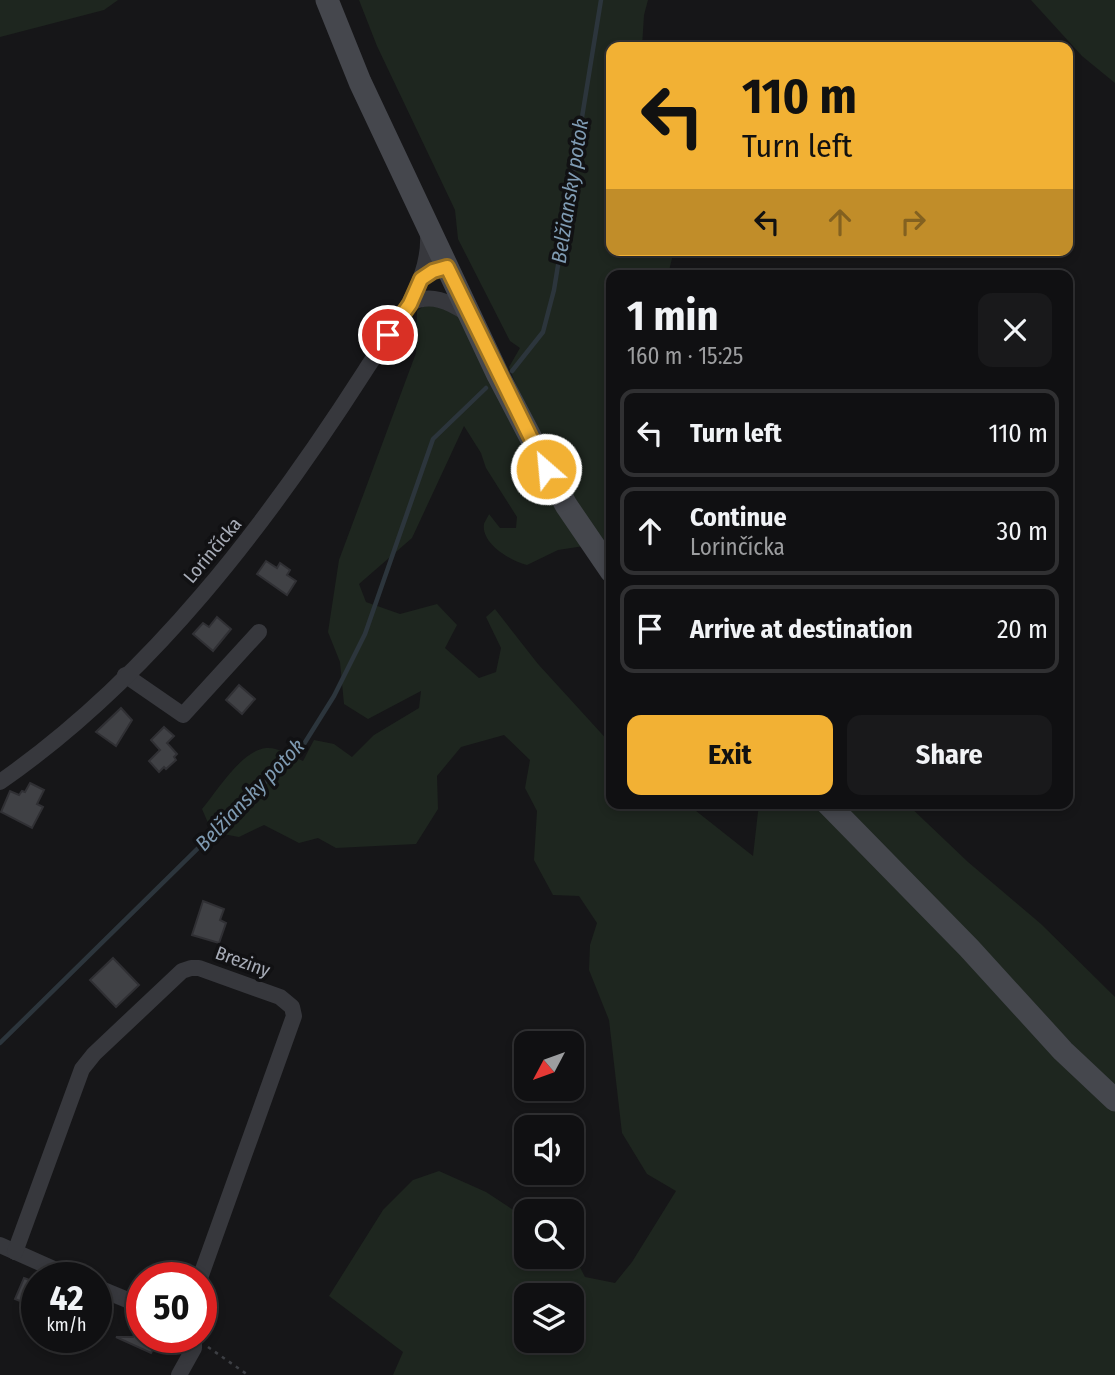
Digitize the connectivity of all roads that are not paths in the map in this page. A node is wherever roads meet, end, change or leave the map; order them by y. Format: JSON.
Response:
{"nodes":[{"id":1,"x":327,"y":0,"type":"edge"},
{"id":2,"x":428,"y":227,"type":"junction"},
{"id":3,"x":449,"y":272,"type":"junction"},
{"id":4,"x":421,"y":279,"type":"junction"},
{"id":5,"x":417,"y":301,"type":"junction"},
{"id":6,"x":470,"y":315,"type":"junction"},
{"id":7,"x":606,"y":564,"type":"edge"},
{"id":8,"x":259,"y":632,"type":"dead end"},
{"id":9,"x":125,"y":676,"type":"junction"},
{"id":10,"x":0,"y":782,"type":"edge"},
{"id":11,"x":833,"y":809,"type":"edge"},
{"id":12,"x":1115,"y":1100,"type":"edge"},
{"id":13,"x":7,"y":1249,"type":"edge"},
{"id":14,"x":37,"y":1262,"type":"edge"},
{"id":15,"x":206,"y":1262,"type":"edge"},
{"id":16,"x":191,"y":1353,"type":"edge"},
{"id":17,"x":178,"y":1375,"type":"edge"}],
"edges":[{"from":1,"to":2,"type":"main road"},
{"from":2,"to":3,"type":"main road"},
{"from":2,"to":4,"type":"street"},
{"from":3,"to":4,"type":"street"},
{"from":3,"to":5,"type":"street"},
{"from":3,"to":6,"type":"main road"},
{"from":4,"to":5,"type":"street"},
{"from":5,"to":6,"type":"street"},
{"from":5,"to":9,"type":"street","name":"Lorinčícka"},
{"from":6,"to":7,"type":"main road"},
{"from":8,"to":9,"type":"street"},
{"from":9,"to":10,"type":"street","name":"Lorinčícka"},
{"from":11,"to":12,"type":"main road"},
{"from":13,"to":14,"type":"street"},
{"from":13,"to":15,"type":"street","name":"Breziny"},
{"from":16,"to":17,"type":"street"}]}
